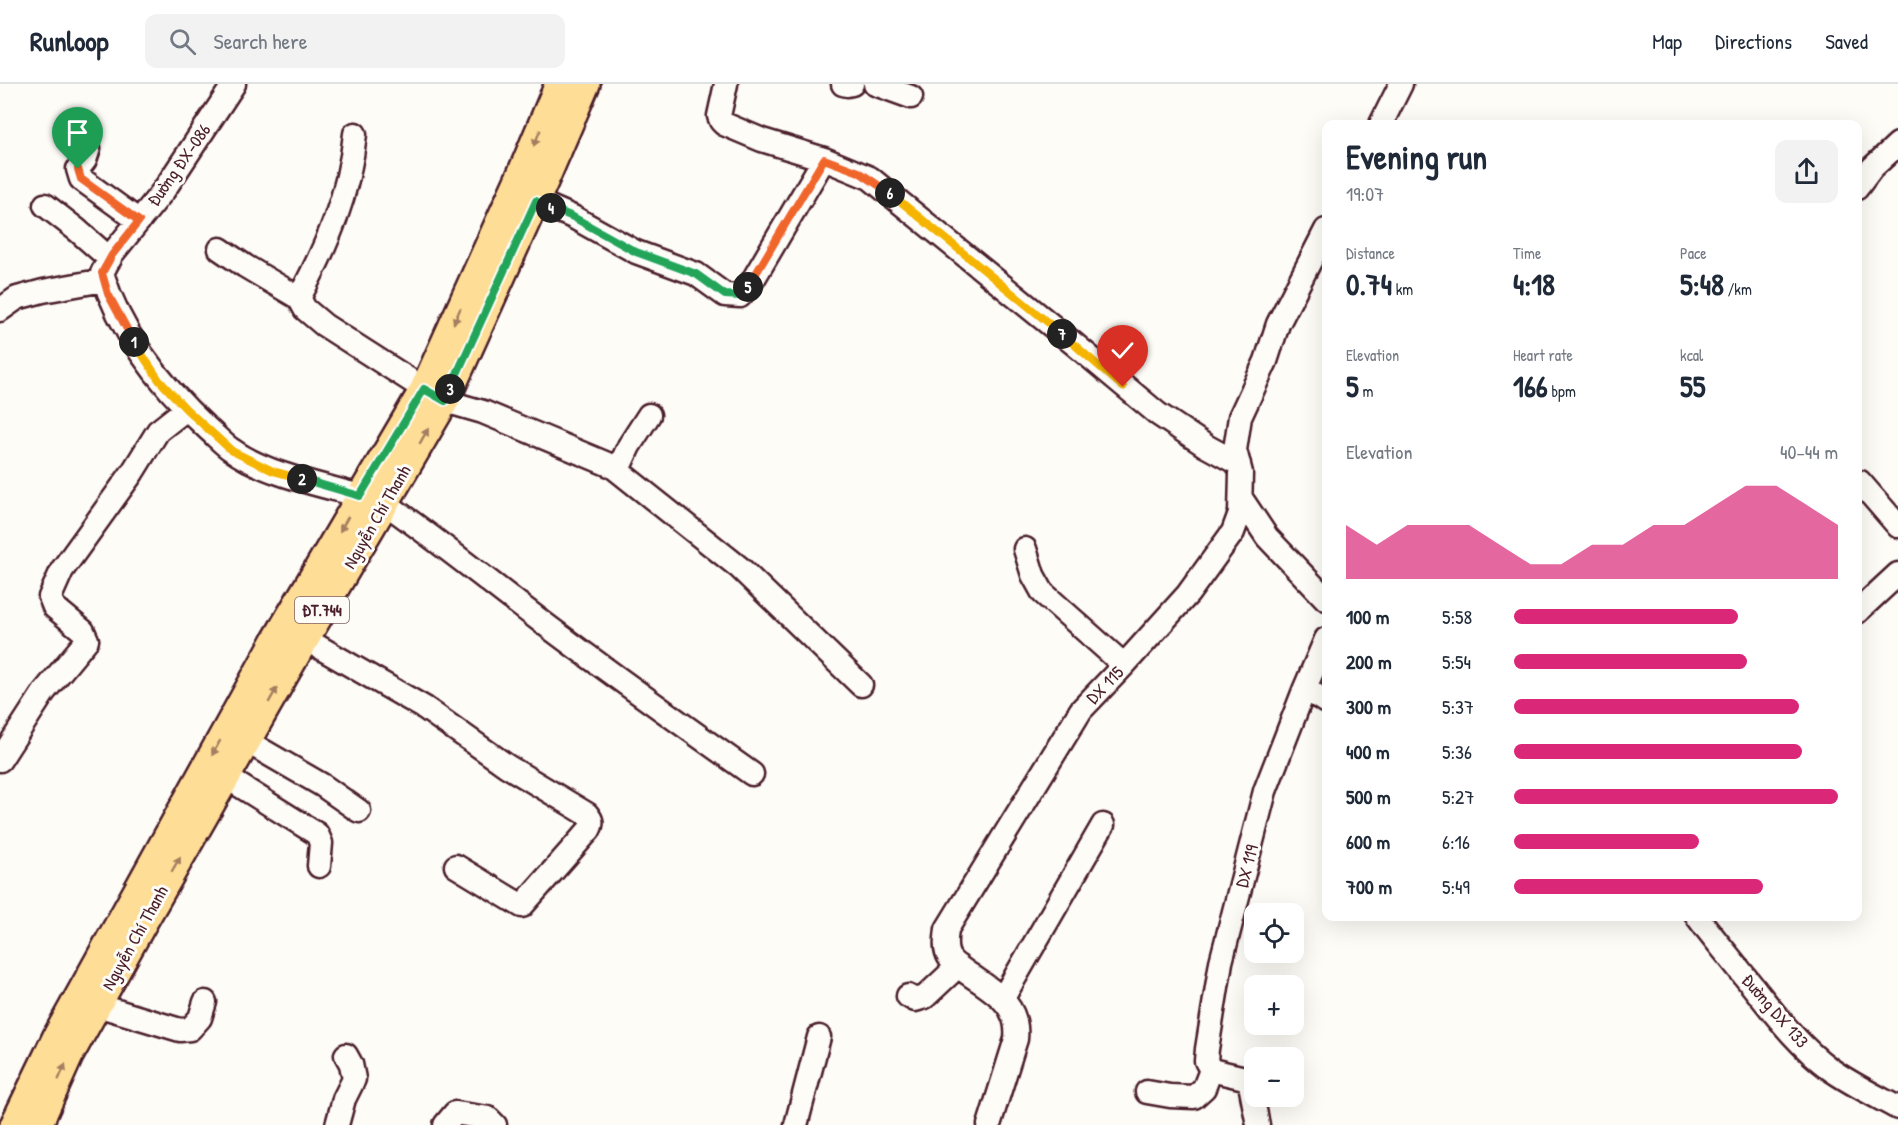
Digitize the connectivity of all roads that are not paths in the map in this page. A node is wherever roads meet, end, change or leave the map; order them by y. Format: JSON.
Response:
{"nodes":[{"id":1,"x":234,"y":84,"type":"edge"},
{"id":2,"x":559,"y":84,"type":"edge"},
{"id":3,"x":586,"y":84,"type":"edge"},
{"id":4,"x":726,"y":84,"type":"edge"},
{"id":5,"x":843,"y":84,"type":"edge"},
{"id":6,"x":852,"y":84,"type":"edge"},
{"id":7,"x":874,"y":84,"type":"edge"},
{"id":8,"x":1401,"y":84,"type":"edge"},
{"id":9,"x":911,"y":97,"type":"dead end"},
{"id":10,"x":1383,"y":120,"type":"edge"},
{"id":11,"x":355,"y":134,"type":"dead end"},
{"id":12,"x":1898,"y":144,"type":"edge"},
{"id":13,"x":89,"y":148,"type":"dead end"},
{"id":14,"x":824,"y":159,"type":"junction"},
{"id":15,"x":1862,"y":181,"type":"edge"},
{"id":16,"x":536,"y":201,"type":"junction"},
{"id":17,"x":45,"y":205,"type":"dead end"},
{"id":18,"x":139,"y":221,"type":"junction"},
{"id":19,"x":1322,"y":238,"type":"edge"},
{"id":20,"x":220,"y":249,"type":"dead end"},
{"id":21,"x":107,"y":269,"type":"junction"},
{"id":22,"x":299,"y":298,"type":"junction"},
{"id":23,"x":0,"y":310,"type":"edge"},
{"id":24,"x":434,"y":395,"type":"junction"},
{"id":25,"x":186,"y":409,"type":"junction"},
{"id":26,"x":649,"y":416,"type":"dead end"},
{"id":27,"x":1239,"y":464,"type":"junction"},
{"id":28,"x":618,"y":470,"type":"junction"},
{"id":29,"x":1862,"y":484,"type":"edge"},
{"id":30,"x":1240,"y":498,"type":"junction"},
{"id":31,"x":373,"y":500,"type":"junction"},
{"id":32,"x":1898,"y":526,"type":"edge"},
{"id":33,"x":1025,"y":549,"type":"dead end"},
{"id":34,"x":1898,"y":574,"type":"edge"},
{"id":35,"x":1322,"y":595,"type":"edge"},
{"id":36,"x":1862,"y":607,"type":"edge"},
{"id":37,"x":305,"y":639,"type":"junction"},
{"id":38,"x":1322,"y":648,"type":"edge"},
{"id":39,"x":1124,"y":666,"type":"junction"},
{"id":40,"x":861,"y":685,"type":"dead end"},
{"id":41,"x":1305,"y":688,"type":"junction"},
{"id":42,"x":1322,"y":699,"type":"edge"},
{"id":43,"x":246,"y":741,"type":"junction"},
{"id":44,"x":0,"y":760,"type":"edge"},
{"id":45,"x":752,"y":774,"type":"dead end"},
{"id":46,"x":226,"y":777,"type":"junction"},
{"id":47,"x":359,"y":811,"type":"dead end"},
{"id":48,"x":1103,"y":825,"type":"dead end"},
{"id":49,"x":319,"y":866,"type":"dead end"},
{"id":50,"x":456,"y":866,"type":"dead end"},
{"id":51,"x":135,"y":916,"type":"junction"},
{"id":52,"x":1701,"y":921,"type":"edge"},
{"id":53,"x":958,"y":966,"type":"junction"},
{"id":54,"x":908,"y":996,"type":"dead end"},
{"id":55,"x":1003,"y":998,"type":"junction"},
{"id":56,"x":205,"y":1002,"type":"dead end"},
{"id":57,"x":97,"y":1005,"type":"junction"},
{"id":58,"x":819,"y":1037,"type":"dead end"},
{"id":59,"x":346,"y":1055,"type":"dead end"},
{"id":60,"x":1211,"y":1070,"type":"junction"},
{"id":61,"x":1147,"y":1092,"type":"dead end"},
{"id":62,"x":1898,"y":1108,"type":"edge"},
{"id":63,"x":14,"y":1125,"type":"edge"},
{"id":64,"x":38,"y":1125,"type":"edge"},
{"id":65,"x":337,"y":1125,"type":"edge"},
{"id":66,"x":445,"y":1125,"type":"edge"},
{"id":67,"x":495,"y":1125,"type":"edge"},
{"id":68,"x":796,"y":1125,"type":"edge"},
{"id":69,"x":990,"y":1125,"type":"edge"},
{"id":70,"x":1258,"y":1125,"type":"edge"}],
"edges":[{"from":1,"to":18,"type":"street","name":"Đường ĐX-086"},
{"from":2,"to":24,"type":"main road","name":"Nguyễn Chí Thanh","number":"ĐT.744","one_way":true},
{"from":3,"to":16,"type":"main road","name":"Nguyễn Chí Thanh","number":"ĐT.744"},
{"from":4,"to":14,"type":"street"},
{"from":5,"to":6,"type":"street"},
{"from":7,"to":9,"type":"street"},
{"from":8,"to":10,"type":"street"},
{"from":11,"to":22,"type":"street"},
{"from":12,"to":15,"type":"street"},
{"from":13,"to":18,"type":"street"},
{"from":14,"to":16,"type":"street"},
{"from":14,"to":27,"type":"street"},
{"from":16,"to":24,"type":"main road","name":"Nguyễn Chí Thanh","number":"ĐT.744"},
{"from":17,"to":21,"type":"street"},
{"from":18,"to":21,"type":"street","name":"Đường ĐX-086"},
{"from":19,"to":27,"type":"street","name":"DX 115"},
{"from":20,"to":22,"type":"street"},
{"from":21,"to":23,"type":"street"},
{"from":21,"to":25,"type":"street"},
{"from":22,"to":24,"type":"street"},
{"from":24,"to":28,"type":"street"},
{"from":24,"to":31,"type":"main road","name":"Nguyễn Chí Thanh","number":"ĐT.744"},
{"from":25,"to":31,"type":"street"},
{"from":25,"to":44,"type":"street"},
{"from":26,"to":28,"type":"street"},
{"from":27,"to":30,"type":"street","name":"DX 115"},
{"from":28,"to":40,"type":"street"},
{"from":29,"to":32,"type":"street"},
{"from":30,"to":35,"type":"street"},
{"from":30,"to":39,"type":"street","name":"DX 115"},
{"from":31,"to":37,"type":"main road","name":"Nguyễn Chí Thanh","number":"ĐT.744"},
{"from":31,"to":45,"type":"street"},
{"from":31,"to":51,"type":"main road","name":"Nguyễn Chí Thanh","number":"ĐT.744","one_way":true},
{"from":33,"to":39,"type":"street"},
{"from":34,"to":36,"type":"street"},
{"from":43,"to":37,"type":"main road","name":"Nguyễn Chí Thanh","number":"ĐT.744","one_way":true},
{"from":37,"to":50,"type":"street"},
{"from":38,"to":41,"type":"street","name":"DX 119"},
{"from":39,"to":53,"type":"street","name":"DX 115"},
{"from":41,"to":42,"type":"street"},
{"from":41,"to":60,"type":"street","name":"DX 119"},
{"from":43,"to":46,"type":"main road","name":"Nguyễn Chí Thanh","number":"ĐT.744"},
{"from":43,"to":47,"type":"street"},
{"from":46,"to":49,"type":"street"},
{"from":51,"to":46,"type":"main road","name":"Nguyễn Chí Thanh","number":"ĐT.744","one_way":true},
{"from":48,"to":55,"type":"street"},
{"from":51,"to":57,"type":"main road","name":"Nguyễn Chí Thanh","number":"ĐT.744"},
{"from":51,"to":63,"type":"main road","name":"Nguyễn Chí Thanh","number":"ĐT.744"},
{"from":52,"to":62,"type":"street","name":"Đường DX 133"},
{"from":53,"to":54,"type":"street"},
{"from":53,"to":55,"type":"street","name":"DX 115"},
{"from":55,"to":69,"type":"street","name":"DX 115"},
{"from":56,"to":57,"type":"street"},
{"from":64,"to":57,"type":"main road","name":"Nguyễn Chí Thanh","number":"ĐT.744","one_way":true},
{"from":58,"to":68,"type":"street"},
{"from":59,"to":65,"type":"street"},
{"from":60,"to":61,"type":"street"},
{"from":60,"to":70,"type":"street"},
{"from":66,"to":67,"type":"street"}]}
